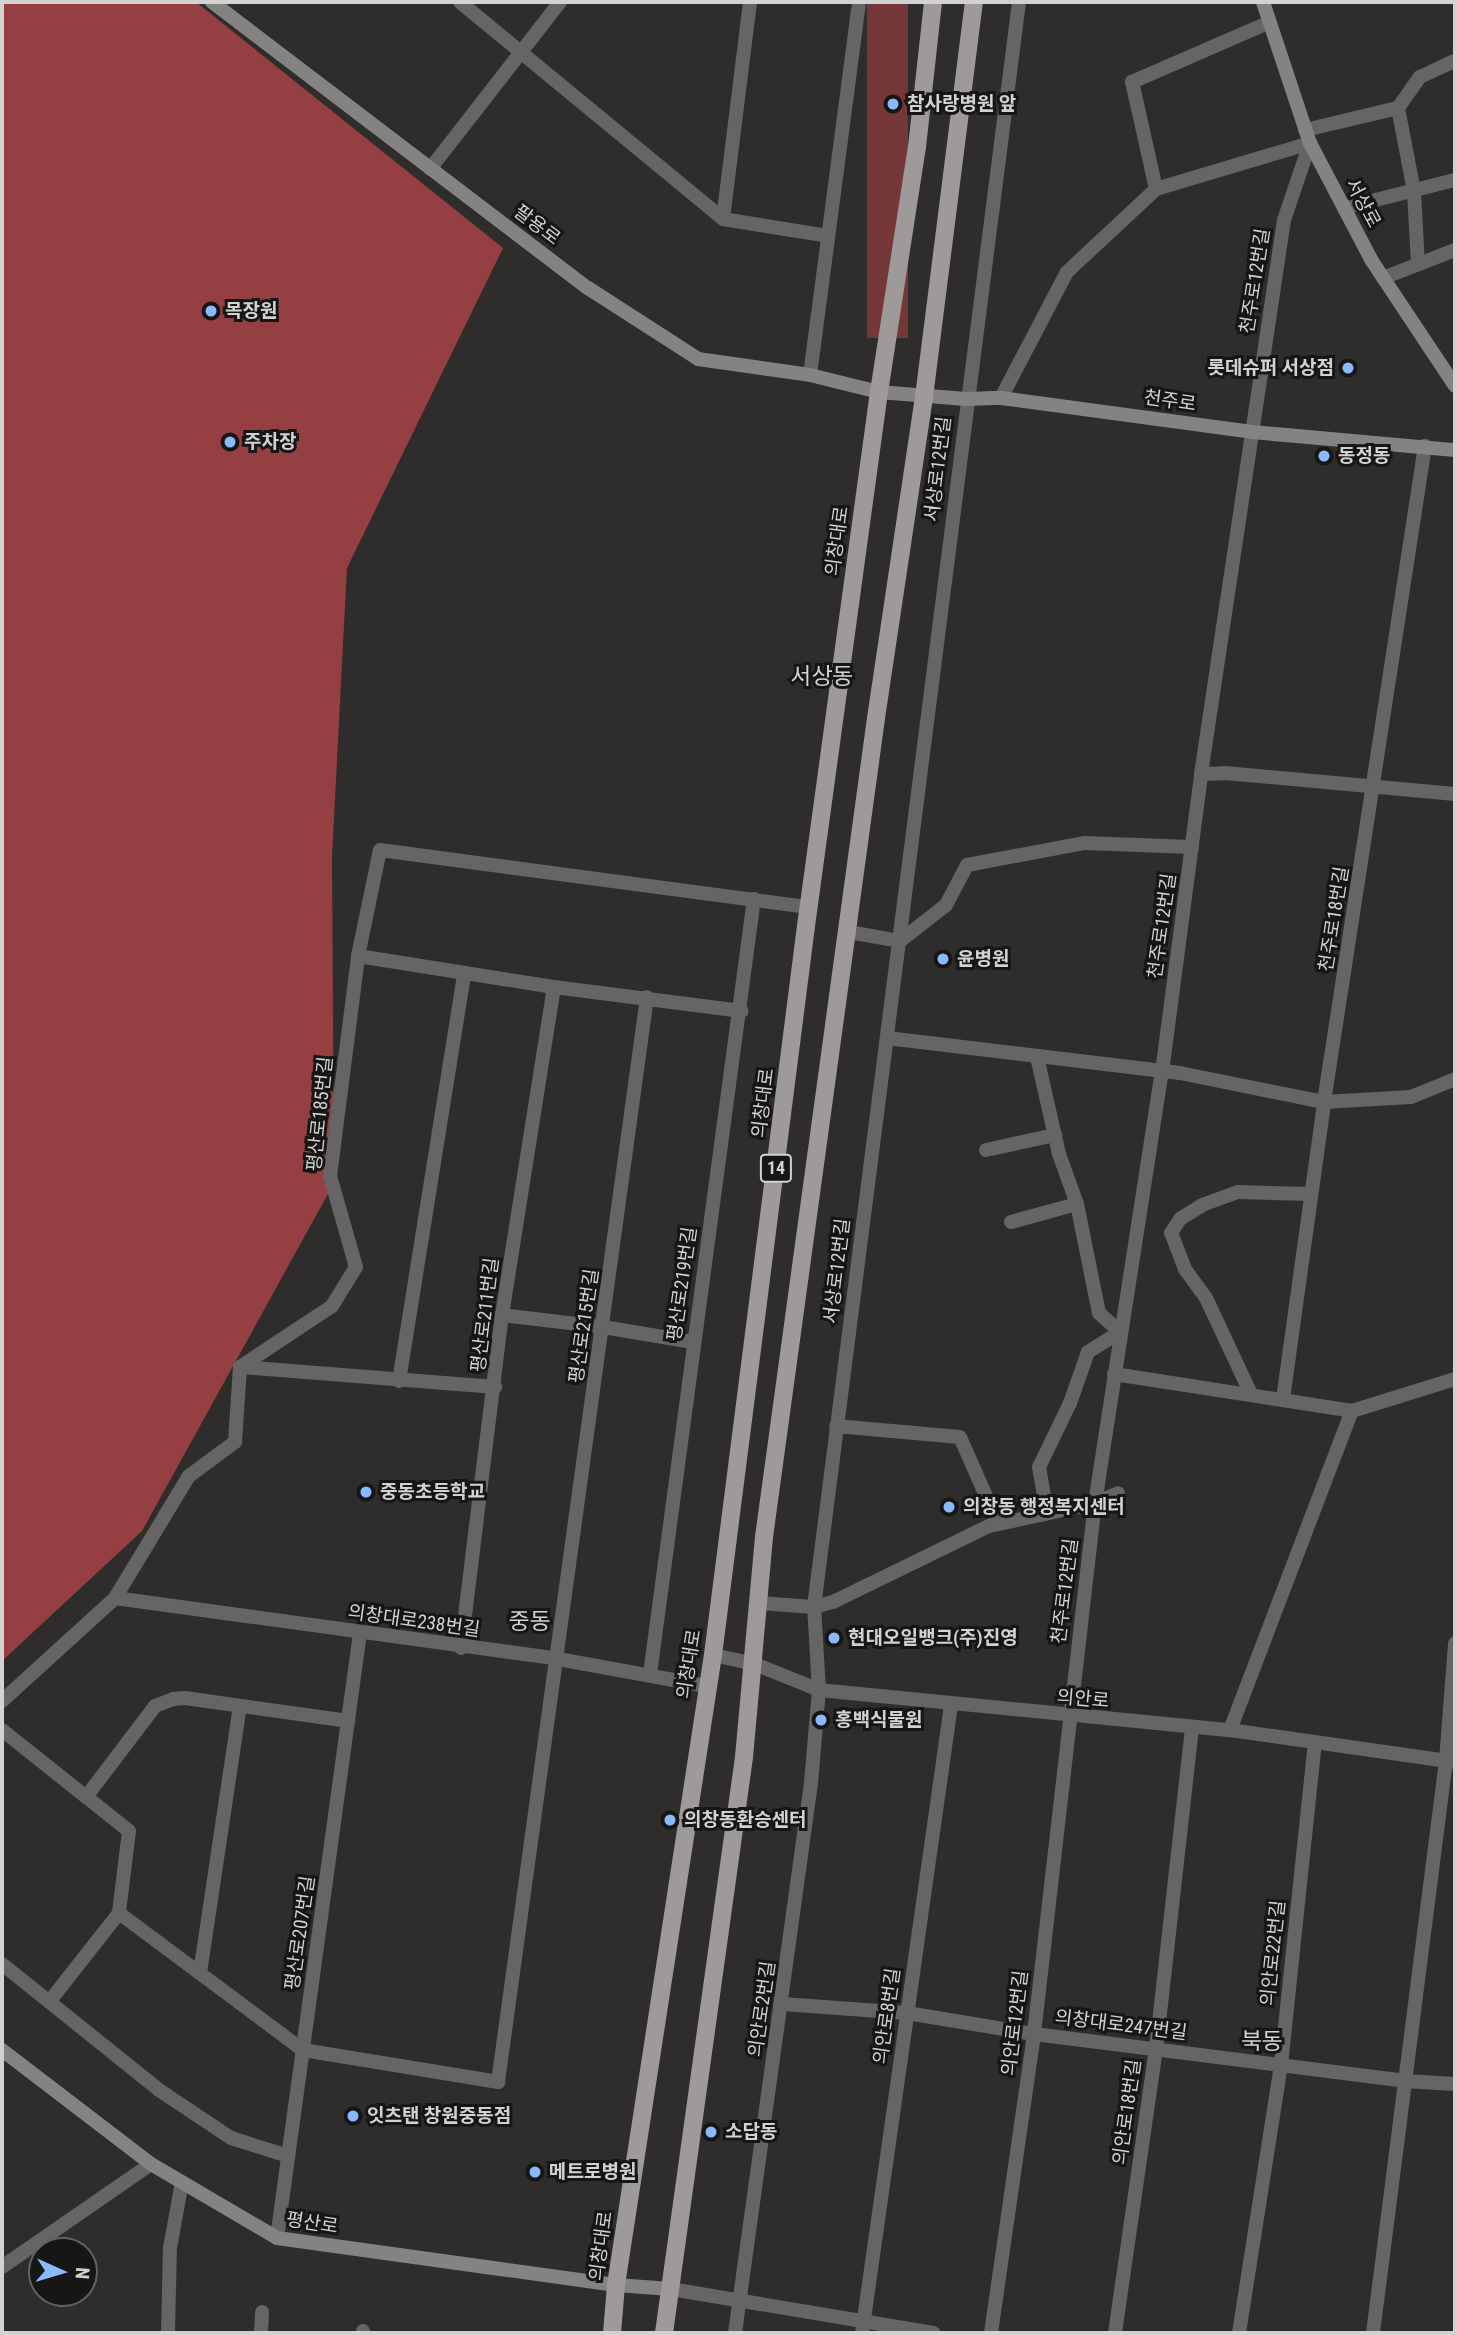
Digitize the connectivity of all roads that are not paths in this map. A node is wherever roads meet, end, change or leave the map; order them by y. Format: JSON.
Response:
{"nodes":[{"id":1,"x":212,"y":2,"type":"edge"},
{"id":2,"x":460,"y":2,"type":"edge"},
{"id":3,"x":560,"y":2,"type":"edge"},
{"id":4,"x":750,"y":2,"type":"edge"},
{"id":5,"x":859,"y":2,"type":"edge"},
{"id":6,"x":933,"y":2,"type":"edge"},
{"id":7,"x":974,"y":2,"type":"edge"},
{"id":8,"x":1019,"y":2,"type":"edge"},
{"id":9,"x":1263,"y":2,"type":"edge"},
{"id":10,"x":1270,"y":22,"type":"junction"},
{"id":11,"x":520,"y":51,"type":"junction"},
{"id":12,"x":1455,"y":61,"type":"edge"},
{"id":13,"x":1398,"y":108,"type":"junction"},
{"id":14,"x":1308,"y":137,"type":"junction"},
{"id":15,"x":430,"y":169,"type":"junction"},
{"id":16,"x":1455,"y":180,"type":"edge"},
{"id":17,"x":1156,"y":189,"type":"junction"},
{"id":18,"x":1413,"y":191,"type":"junction"},
{"id":19,"x":1344,"y":208,"type":"junction"},
{"id":20,"x":723,"y":219,"type":"junction"},
{"id":21,"x":828,"y":236,"type":"junction"},
{"id":22,"x":1455,"y":250,"type":"edge"},
{"id":23,"x":1418,"y":264,"type":"junction"},
{"id":24,"x":1383,"y":278,"type":"junction"},
{"id":25,"x":810,"y":375,"type":"junction"},
{"id":26,"x":1455,"y":386,"type":"edge"},
{"id":27,"x":879,"y":392,"type":"junction"},
{"id":28,"x":924,"y":397,"type":"junction"},
{"id":29,"x":1001,"y":398,"type":"junction"},
{"id":30,"x":966,"y":399,"type":"junction"},
{"id":31,"x":1252,"y":432,"type":"junction"},
{"id":32,"x":1425,"y":446,"type":"junction"},
{"id":33,"x":1455,"y":450,"type":"edge"},
{"id":34,"x":1201,"y":774,"type":"junction"},
{"id":35,"x":1375,"y":787,"type":"junction"},
{"id":36,"x":1455,"y":794,"type":"edge"},
{"id":37,"x":1192,"y":847,"type":"junction"},
{"id":38,"x":754,"y":899,"type":"junction"},
{"id":39,"x":810,"y":907,"type":"junction"},
{"id":40,"x":849,"y":932,"type":"junction"},
{"id":41,"x":901,"y":941,"type":"junction"},
{"id":42,"x":358,"y":956,"type":"junction"},
{"id":43,"x":464,"y":974,"type":"junction"},
{"id":44,"x":554,"y":987,"type":"junction"},
{"id":45,"x":647,"y":997,"type":"junction"},
{"id":46,"x":741,"y":1010,"type":"junction"},
{"id":47,"x":887,"y":1038,"type":"junction"},
{"id":48,"x":1037,"y":1057,"type":"junction"},
{"id":49,"x":1162,"y":1072,"type":"junction"},
{"id":50,"x":1455,"y":1079,"type":"edge"},
{"id":51,"x":1324,"y":1102,"type":"junction"},
{"id":52,"x":1055,"y":1135,"type":"junction"},
{"id":53,"x":986,"y":1150,"type":"dead end"},
{"id":54,"x":1311,"y":1194,"type":"junction"},
{"id":55,"x":1077,"y":1204,"type":"junction"},
{"id":56,"x":1011,"y":1222,"type":"dead end"},
{"id":57,"x":502,"y":1315,"type":"junction"},
{"id":58,"x":603,"y":1327,"type":"junction"},
{"id":59,"x":1120,"y":1332,"type":"junction"},
{"id":60,"x":693,"y":1342,"type":"junction"},
{"id":61,"x":240,"y":1367,"type":"junction"},
{"id":62,"x":1114,"y":1374,"type":"junction"},
{"id":63,"x":1455,"y":1378,"type":"edge"},
{"id":64,"x":399,"y":1381,"type":"junction"},
{"id":65,"x":495,"y":1387,"type":"junction"},
{"id":66,"x":1251,"y":1394,"type":"junction"},
{"id":67,"x":1283,"y":1399,"type":"junction"},
{"id":68,"x":1352,"y":1411,"type":"junction"},
{"id":69,"x":836,"y":1426,"type":"junction"},
{"id":70,"x":1118,"y":1493,"type":"dead end"},
{"id":71,"x":1095,"y":1503,"type":"junction"},
{"id":72,"x":1048,"y":1513,"type":"junction"},
{"id":73,"x":998,"y":1523,"type":"junction"},
{"id":74,"x":115,"y":1598,"type":"junction"},
{"id":75,"x":757,"y":1603,"type":"junction"},
{"id":76,"x":814,"y":1607,"type":"junction"},
{"id":77,"x":360,"y":1633,"type":"junction"},
{"id":78,"x":1455,"y":1643,"type":"edge"},
{"id":79,"x":461,"y":1648,"type":"junction"},
{"id":80,"x":713,"y":1655,"type":"junction"},
{"id":81,"x":558,"y":1659,"type":"junction"},
{"id":82,"x":752,"y":1663,"type":"junction"},
{"id":83,"x":650,"y":1674,"type":"junction"},
{"id":84,"x":707,"y":1686,"type":"junction"},
{"id":85,"x":819,"y":1690,"type":"junction"},
{"id":86,"x":2,"y":1701,"type":"edge"},
{"id":87,"x":951,"y":1705,"type":"junction"},
{"id":88,"x":240,"y":1706,"type":"junction"},
{"id":89,"x":1070,"y":1717,"type":"junction"},
{"id":90,"x":348,"y":1721,"type":"junction"},
{"id":91,"x":1192,"y":1728,"type":"junction"},
{"id":92,"x":2,"y":1730,"type":"edge"},
{"id":93,"x":1230,"y":1730,"type":"junction"},
{"id":94,"x":1315,"y":1743,"type":"junction"},
{"id":95,"x":1450,"y":1761,"type":"edge"},
{"id":96,"x":86,"y":1797,"type":"junction"},
{"id":97,"x":119,"y":1913,"type":"junction"},
{"id":98,"x":2,"y":1964,"type":"edge"},
{"id":99,"x":200,"y":1973,"type":"junction"},
{"id":100,"x":49,"y":2002,"type":"junction"},
{"id":101,"x":783,"y":2004,"type":"junction"},
{"id":102,"x":907,"y":2013,"type":"junction"},
{"id":103,"x":1034,"y":2034,"type":"junction"},
{"id":104,"x":1156,"y":2049,"type":"junction"},
{"id":105,"x":2,"y":2050,"type":"edge"},
{"id":106,"x":303,"y":2050,"type":"junction"},
{"id":107,"x":1281,"y":2065,"type":"junction"},
{"id":108,"x":1404,"y":2081,"type":"junction"},
{"id":109,"x":1455,"y":2084,"type":"edge"},
{"id":110,"x":288,"y":2156,"type":"junction"},
{"id":111,"x":152,"y":2164,"type":"junction"},
{"id":112,"x":182,"y":2182,"type":"junction"},
{"id":113,"x":277,"y":2238,"type":"junction"},
{"id":114,"x":2,"y":2267,"type":"edge"},
{"id":115,"x":616,"y":2285,"type":"junction"},
{"id":116,"x":671,"y":2289,"type":"junction"},
{"id":117,"x":738,"y":2300,"type":"junction"},
{"id":118,"x":262,"y":2312,"type":"dead end"},
{"id":119,"x":862,"y":2328,"type":"edge"},
{"id":120,"x":168,"y":2333,"type":"edge"},
{"id":121,"x":261,"y":2333,"type":"edge"},
{"id":122,"x":612,"y":2333,"type":"edge"},
{"id":123,"x":664,"y":2333,"type":"edge"},
{"id":124,"x":735,"y":2333,"type":"edge"},
{"id":125,"x":933,"y":2333,"type":"edge"},
{"id":126,"x":991,"y":2333,"type":"edge"},
{"id":127,"x":1115,"y":2333,"type":"edge"},
{"id":128,"x":1239,"y":2333,"type":"edge"},
{"id":129,"x":1373,"y":2333,"type":"edge"}],
"edges":[{"from":1,"to":15,"type":"main road","name":"팔용로"},
{"from":2,"to":11,"type":"street"},
{"from":3,"to":11,"type":"street"},
{"from":4,"to":20,"type":"street"},
{"from":5,"to":21,"type":"street"},
{"from":6,"to":27,"type":"main road","name":"의창대로","number":"14"},
{"from":7,"to":28,"type":"main road","number":"14"},
{"from":8,"to":30,"type":"street","name":"서상로12번길"},
{"from":9,"to":10,"type":"main road","name":"서상로"},
{"from":10,"to":14,"type":"main road","name":"서상로"},
{"from":10,"to":17,"type":"street"},
{"from":11,"to":15,"type":"street"},
{"from":11,"to":20,"type":"street"},
{"from":12,"to":13,"type":"street"},
{"from":13,"to":14,"type":"street"},
{"from":13,"to":18,"type":"street"},
{"from":14,"to":17,"type":"street"},
{"from":14,"to":19,"type":"main road","name":"서상로"},
{"from":14,"to":31,"type":"street","name":"천주로12번길"},
{"from":15,"to":25,"type":"main road","name":"팔용로"},
{"from":16,"to":18,"type":"street"},
{"from":17,"to":29,"type":"street"},
{"from":18,"to":19,"type":"street"},
{"from":18,"to":23,"type":"street"},
{"from":19,"to":24,"type":"main road","name":"서상로"},
{"from":20,"to":21,"type":"street"},
{"from":21,"to":25,"type":"street"},
{"from":22,"to":23,"type":"street"},
{"from":23,"to":24,"type":"street"},
{"from":24,"to":26,"type":"main road","name":"서상로"},
{"from":25,"to":27,"type":"main road","name":"팔용로"},
{"from":27,"to":28,"type":"main road","name":"천주로"},
{"from":27,"to":39,"type":"main road","name":"의창대로","number":"14"},
{"from":28,"to":30,"type":"main road","name":"천주로"},
{"from":28,"to":40,"type":"main road","number":"14"},
{"from":29,"to":30,"type":"main road","name":"천주로"},
{"from":29,"to":31,"type":"main road","name":"천주로"},
{"from":30,"to":41,"type":"street","name":"서상로12번길"},
{"from":31,"to":32,"type":"main road","name":"천주로"},
{"from":31,"to":34,"type":"street","name":"천주로12번길"},
{"from":32,"to":33,"type":"main road","name":"천주로"},
{"from":32,"to":35,"type":"street","name":"천주로18번길"},
{"from":34,"to":35,"type":"street"},
{"from":34,"to":37,"type":"street","name":"천주로12번길"},
{"from":35,"to":36,"type":"street"},
{"from":35,"to":51,"type":"street","name":"천주로18번길"},
{"from":37,"to":41,"type":"street"},
{"from":37,"to":49,"type":"street","name":"천주로12번길"},
{"from":38,"to":39,"type":"street"},
{"from":38,"to":42,"type":"street","name":"평산로185번길"},
{"from":38,"to":46,"type":"street","name":"평산로219번길"},
{"from":39,"to":80,"type":"main road","name":"의창대로","number":"14"},
{"from":40,"to":41,"type":"street"},
{"from":40,"to":75,"type":"main road","number":"14"},
{"from":41,"to":47,"type":"street","name":"서상로12번길"},
{"from":42,"to":43,"type":"street"},
{"from":42,"to":61,"type":"street","name":"평산로185번길"},
{"from":43,"to":44,"type":"street"},
{"from":43,"to":64,"type":"street"},
{"from":44,"to":45,"type":"street"},
{"from":44,"to":57,"type":"street","name":"평산로211번길"},
{"from":45,"to":46,"type":"street"},
{"from":45,"to":58,"type":"street","name":"평산로215번길"},
{"from":46,"to":60,"type":"street","name":"평산로219번길"},
{"from":47,"to":48,"type":"street"},
{"from":47,"to":69,"type":"street","name":"서상로12번길"},
{"from":48,"to":49,"type":"street"},
{"from":48,"to":52,"type":"street"},
{"from":49,"to":51,"type":"street"},
{"from":49,"to":59,"type":"street","name":"천주로12번길"},
{"from":50,"to":51,"type":"street"},
{"from":51,"to":54,"type":"street","name":"천주로18번길"},
{"from":52,"to":53,"type":"street"},
{"from":52,"to":55,"type":"street"},
{"from":54,"to":66,"type":"street"},
{"from":54,"to":67,"type":"street","name":"천주로18번길"},
{"from":55,"to":56,"type":"street"},
{"from":55,"to":59,"type":"street"},
{"from":57,"to":58,"type":"street"},
{"from":57,"to":65,"type":"street","name":"평산로211번길"},
{"from":58,"to":60,"type":"street"},
{"from":58,"to":81,"type":"street","name":"평산로215번길"},
{"from":59,"to":62,"type":"street","name":"천주로12번길"},
{"from":59,"to":72,"type":"street"},
{"from":60,"to":83,"type":"street","name":"평산로219번길"},
{"from":61,"to":64,"type":"street"},
{"from":61,"to":74,"type":"street"},
{"from":62,"to":66,"type":"street"},
{"from":62,"to":71,"type":"street","name":"천주로12번길"},
{"from":63,"to":68,"type":"street"},
{"from":64,"to":65,"type":"street"},
{"from":65,"to":79,"type":"street","name":"평산로211번길"},
{"from":66,"to":67,"type":"street"},
{"from":67,"to":68,"type":"street"},
{"from":68,"to":93,"type":"street"},
{"from":69,"to":73,"type":"street"},
{"from":69,"to":76,"type":"street","name":"서상로12번길"},
{"from":70,"to":71,"type":"street"},
{"from":71,"to":72,"type":"street"},
{"from":71,"to":89,"type":"street","name":"천주로12번길"},
{"from":72,"to":73,"type":"street"},
{"from":73,"to":76,"type":"street"},
{"from":74,"to":77,"type":"street","name":"의창대로238번길"},
{"from":74,"to":86,"type":"street"},
{"from":75,"to":76,"type":"street"},
{"from":75,"to":82,"type":"main road","number":"14"},
{"from":76,"to":85,"type":"street","name":"서상로12번길"},
{"from":77,"to":79,"type":"street","name":"의창대로238번길"},
{"from":77,"to":90,"type":"street","name":"평산로207번길"},
{"from":78,"to":95,"type":"street"},
{"from":79,"to":81,"type":"street","name":"의창대로238번길"},
{"from":80,"to":82,"type":"street","name":"의안로"},
{"from":80,"to":84,"type":"main road","name":"의창대로","number":"14"},
{"from":81,"to":83,"type":"street","name":"의창대로238번길"},
{"from":81,"to":106,"type":"street","name":"평산로215번길"},
{"from":82,"to":85,"type":"street","name":"의안로"},
{"from":82,"to":116,"type":"main road","number":"14"},
{"from":83,"to":84,"type":"street","name":"의창대로238번길"},
{"from":84,"to":115,"type":"main road","name":"의창대로","number":"14"},
{"from":85,"to":87,"type":"street","name":"의안로"},
{"from":85,"to":101,"type":"street","name":"의안로2번길"},
{"from":87,"to":89,"type":"street","name":"의안로"},
{"from":87,"to":102,"type":"street","name":"의안로8번길"},
{"from":88,"to":90,"type":"street"},
{"from":88,"to":96,"type":"street"},
{"from":88,"to":99,"type":"street"},
{"from":89,"to":91,"type":"street","name":"의안로"},
{"from":89,"to":103,"type":"street","name":"의안로12번길"},
{"from":90,"to":106,"type":"street","name":"평산로207번길"},
{"from":91,"to":93,"type":"street","name":"의안로"},
{"from":91,"to":104,"type":"street","name":"의안로18번길"},
{"from":92,"to":96,"type":"street"},
{"from":93,"to":94,"type":"street","name":"의안로"},
{"from":94,"to":95,"type":"street","name":"의안로"},
{"from":94,"to":107,"type":"street","name":"의안로22번길"},
{"from":95,"to":108,"type":"street"},
{"from":96,"to":97,"type":"street"},
{"from":97,"to":99,"type":"street"},
{"from":97,"to":100,"type":"street"},
{"from":98,"to":100,"type":"street"},
{"from":99,"to":106,"type":"street"},
{"from":100,"to":110,"type":"street"},
{"from":101,"to":102,"type":"street","name":"의창대로247번길"},
{"from":101,"to":117,"type":"street","name":"의안로2번길"},
{"from":102,"to":103,"type":"street","name":"의창대로247번길"},
{"from":102,"to":119,"type":"street","name":"의안로8번길"},
{"from":103,"to":104,"type":"street","name":"의창대로247번길"},
{"from":103,"to":126,"type":"street","name":"의안로12번길"},
{"from":104,"to":107,"type":"street","name":"의창대로247번길"},
{"from":104,"to":127,"type":"street","name":"의안로18번길"},
{"from":105,"to":111,"type":"main road","name":"평산로"},
{"from":106,"to":110,"type":"street","name":"평산로207번길"},
{"from":107,"to":108,"type":"street","name":"의창대로247번길"},
{"from":107,"to":128,"type":"street","name":"의안로22번길"},
{"from":108,"to":109,"type":"street","name":"의창대로247번길"},
{"from":108,"to":129,"type":"street"},
{"from":110,"to":113,"type":"street","name":"평산로207번길"},
{"from":111,"to":112,"type":"main road","name":"평산로"},
{"from":111,"to":114,"type":"street"},
{"from":112,"to":113,"type":"main road","name":"평산로"},
{"from":112,"to":120,"type":"street"},
{"from":113,"to":115,"type":"main road","name":"평산로"},
{"from":115,"to":116,"type":"main road","name":"평산로"},
{"from":115,"to":122,"type":"main road","name":"의창대로","number":"14"},
{"from":116,"to":117,"type":"street"},
{"from":116,"to":123,"type":"main road","number":"14"},
{"from":117,"to":119,"type":"street"},
{"from":117,"to":124,"type":"street","name":"의안로2번길"},
{"from":118,"to":121,"type":"street"},
{"from":119,"to":125,"type":"street"}]}
